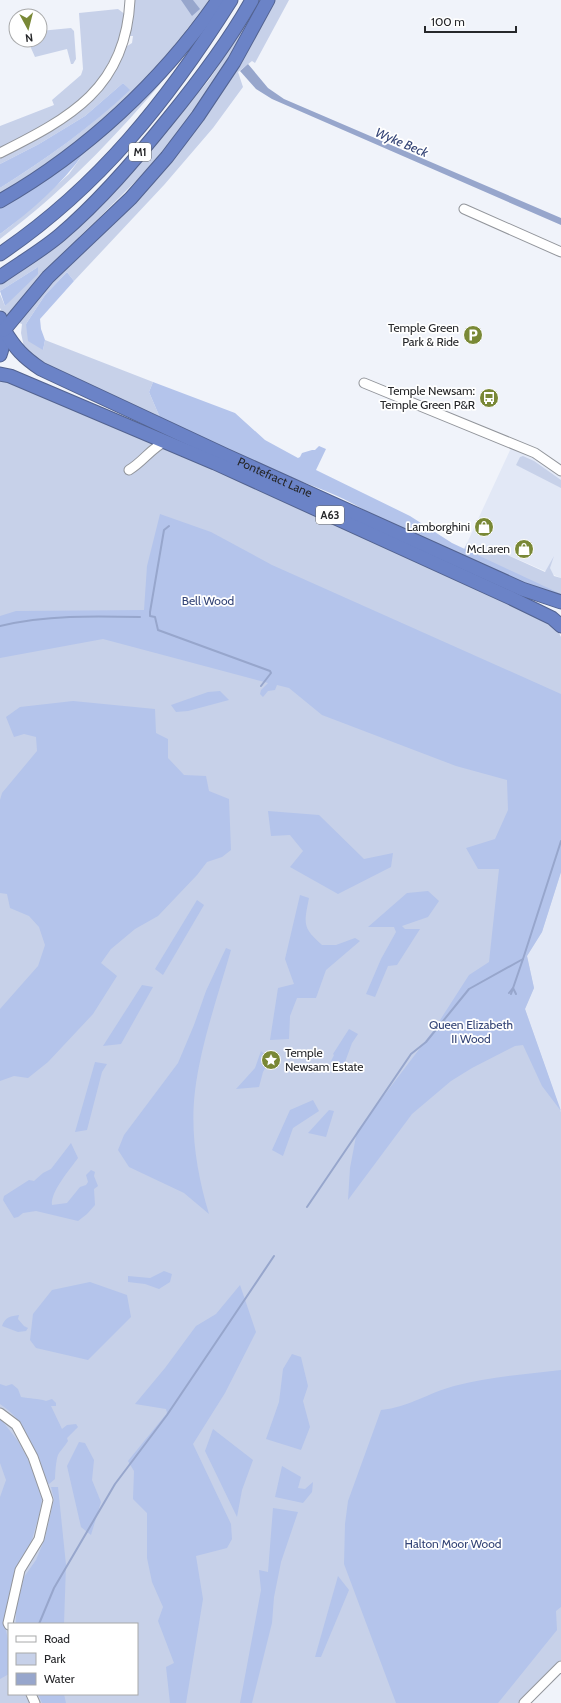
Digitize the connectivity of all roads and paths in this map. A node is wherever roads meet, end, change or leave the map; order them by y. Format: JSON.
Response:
{"nodes":[{"id":1,"x":130,"y":0,"type":"edge"},
{"id":2,"x":218,"y":0,"type":"edge"},
{"id":3,"x":231,"y":0,"type":"edge"},
{"id":4,"x":252,"y":0,"type":"edge"},
{"id":5,"x":268,"y":0,"type":"edge"},
{"id":6,"x":0,"y":153,"type":"edge"},
{"id":7,"x":0,"y":201,"type":"edge"},
{"id":8,"x":464,"y":209,"type":"dead end"},
{"id":9,"x":561,"y":252,"type":"edge"},
{"id":10,"x":0,"y":254,"type":"edge"},
{"id":11,"x":0,"y":277,"type":"edge"},
{"id":12,"x":22,"y":306,"type":"junction"},
{"id":13,"x":2,"y":324,"type":"edge"},
{"id":14,"x":18,"y":352,"type":"junction"},
{"id":15,"x":0,"y":356,"type":"edge"},
{"id":16,"x":0,"y":374,"type":"edge"},
{"id":17,"x":364,"y":384,"type":"dead end"},
{"id":18,"x":151,"y":434,"type":"junction"},
{"id":19,"x":166,"y":441,"type":"junction"},
{"id":20,"x":150,"y":452,"type":"junction"},
{"id":21,"x":129,"y":470,"type":"dead end"},
{"id":22,"x":561,"y":471,"type":"edge"},
{"id":23,"x":561,"y":602,"type":"edge"},
{"id":24,"x":561,"y":626,"type":"edge"},
{"id":25,"x":0,"y":1413,"type":"edge"},
{"id":26,"x":8,"y":1623,"type":"edge"},
{"id":27,"x":561,"y":1666,"type":"edge"},
{"id":28,"x":524,"y":1703,"type":"edge"}],
"edges":[{"from":1,"to":6,"type":"street"},
{"from":2,"to":7,"type":"highway"},
{"from":3,"to":10,"type":"highway","number":"M1"},
{"from":4,"to":11,"type":"highway","number":"M1"},
{"from":5,"to":12,"type":"highway","number":"M1"},
{"from":8,"to":9,"type":"street"},
{"from":12,"to":13,"type":"highway","number":"M1"},
{"from":12,"to":14,"type":"highway","number":"M1"},
{"from":13,"to":14,"type":"highway","name":"Pontefract Lane","number":"A63"},
{"from":13,"to":15,"type":"highway"},
{"from":14,"to":23,"type":"highway","name":"Pontefract Lane","number":"A63"},
{"from":16,"to":18,"type":"highway","name":"Pontefract Lane","number":"A63"},
{"from":17,"to":22,"type":"street"},
{"from":18,"to":19,"type":"highway","name":"Pontefract Lane","number":"A63"},
{"from":18,"to":20,"type":"street"},
{"from":19,"to":20,"type":"street"},
{"from":19,"to":24,"type":"highway","name":"Pontefract Lane","number":"A63"},
{"from":20,"to":21,"type":"street"},
{"from":25,"to":26,"type":"street"},
{"from":27,"to":28,"type":"street"}]}
